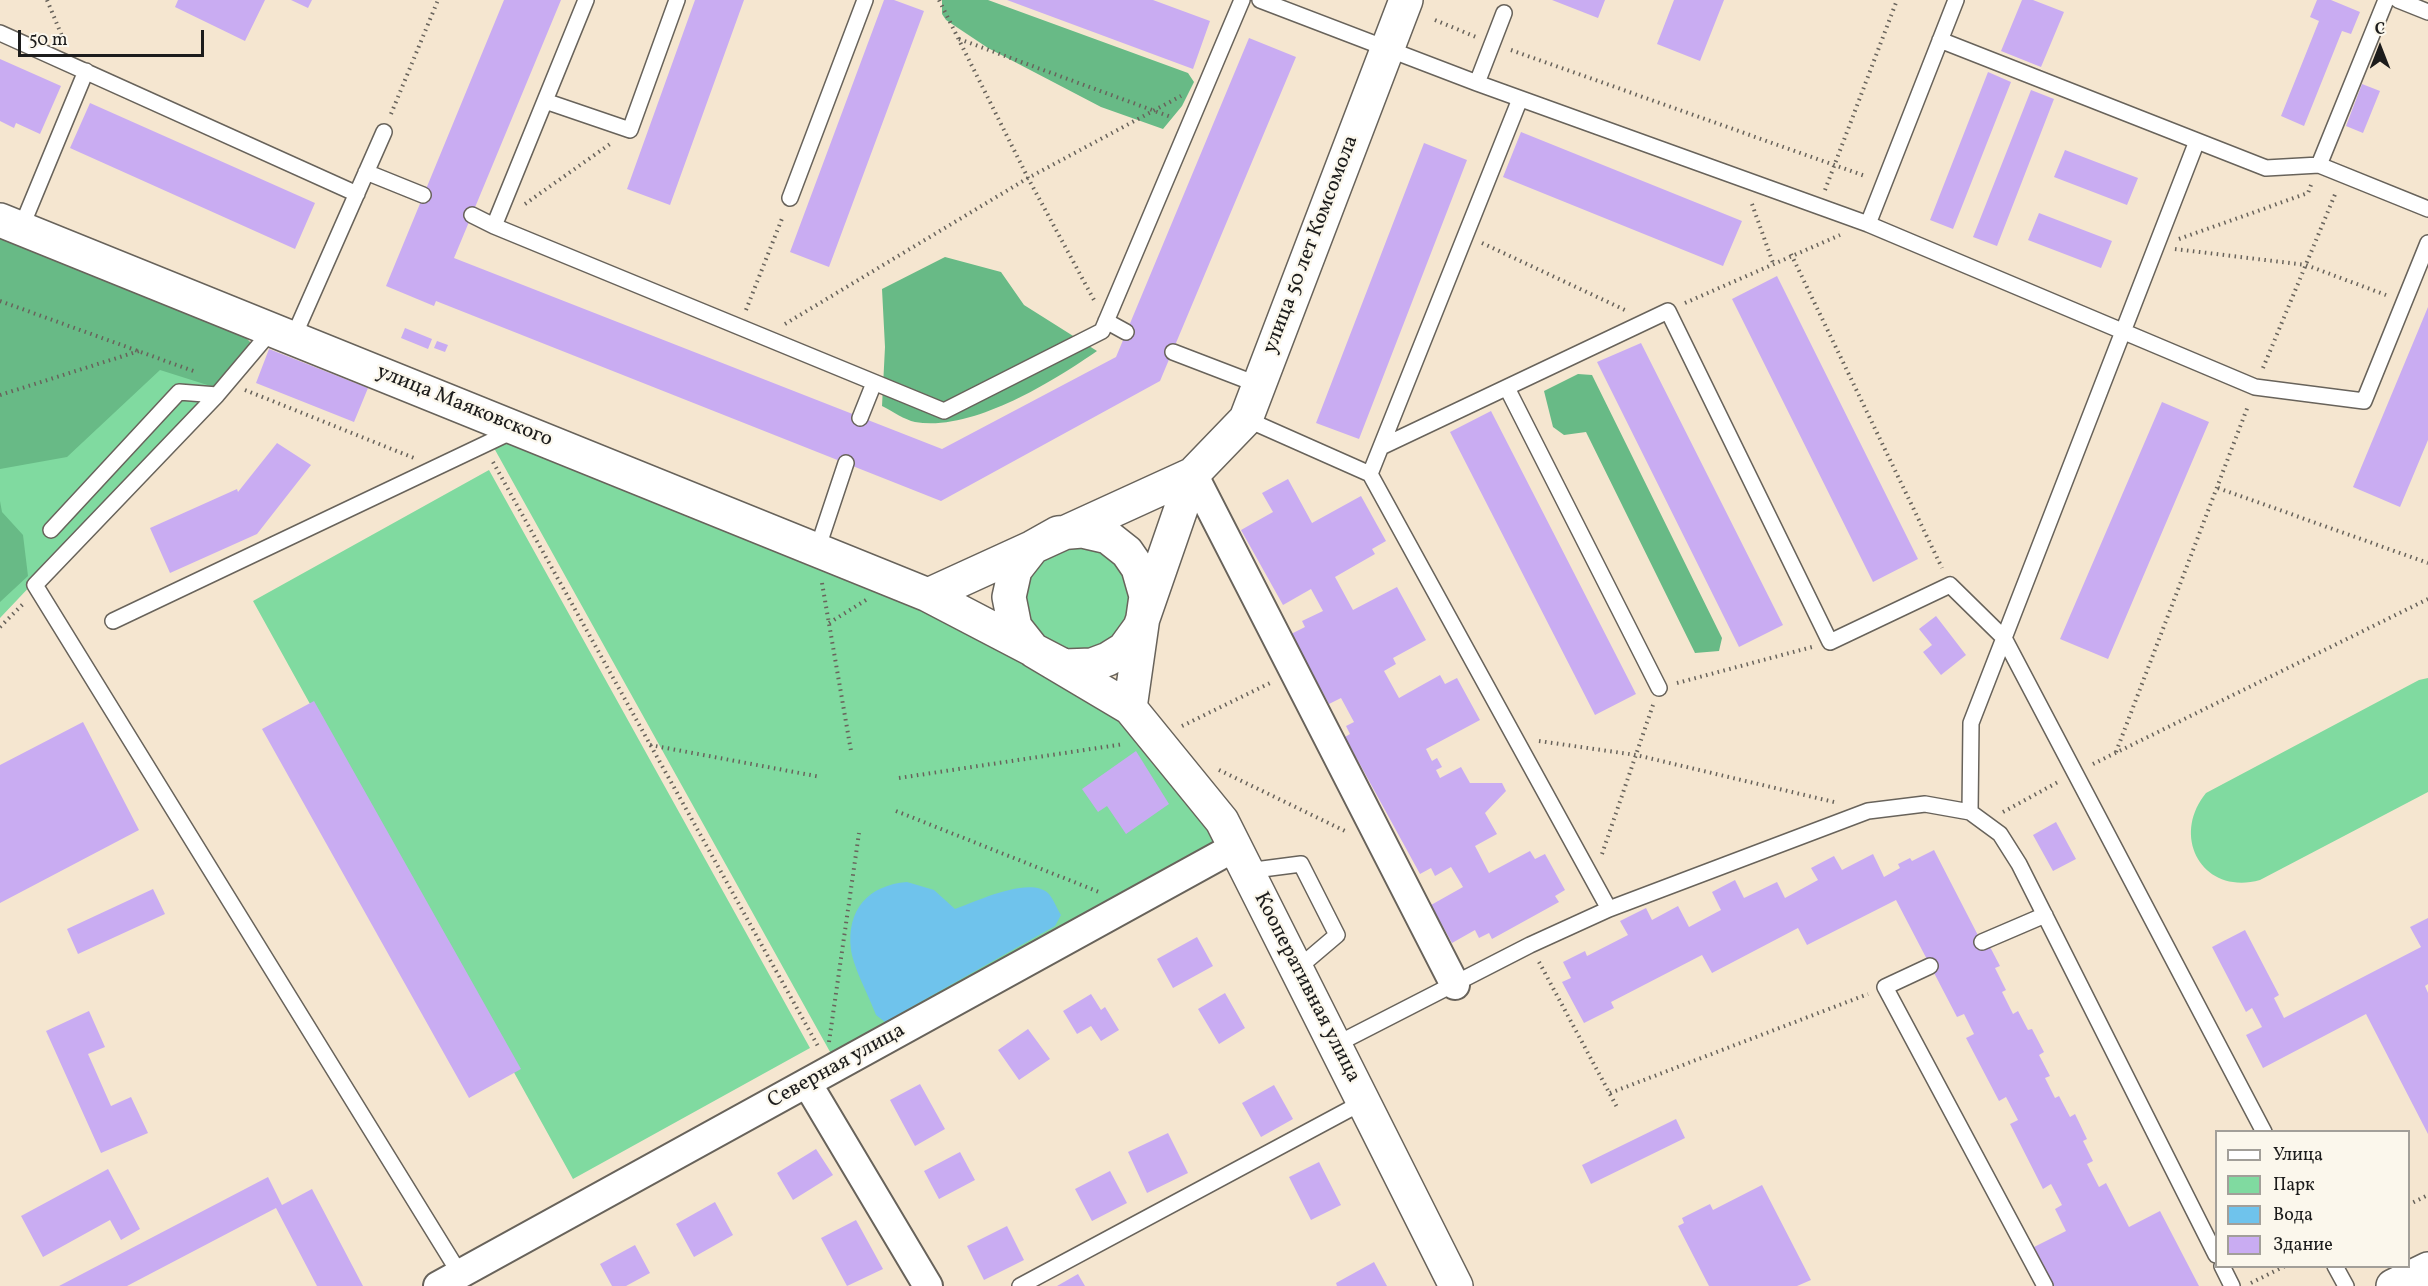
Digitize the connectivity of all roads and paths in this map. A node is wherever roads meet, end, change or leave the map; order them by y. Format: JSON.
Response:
{"nodes":[{"id":1,"x":47,"y":0,"type":"edge"},
{"id":2,"x":438,"y":0,"type":"edge"},
{"id":3,"x":586,"y":0,"type":"edge"},
{"id":4,"x":677,"y":0,"type":"edge"},
{"id":5,"x":865,"y":0,"type":"edge"},
{"id":6,"x":939,"y":0,"type":"edge"},
{"id":7,"x":1242,"y":0,"type":"edge"},
{"id":8,"x":1260,"y":0,"type":"edge"},
{"id":9,"x":1406,"y":0,"type":"edge"},
{"id":10,"x":1897,"y":0,"type":"edge"},
{"id":11,"x":1956,"y":0,"type":"edge"},
{"id":12,"x":2386,"y":0,"type":"edge"},
{"id":13,"x":2398,"y":0,"type":"edge"},
{"id":14,"x":2428,"y":12,"type":"edge"},
{"id":15,"x":1504,"y":13,"type":"dead end"},
{"id":16,"x":1435,"y":20,"type":"dead end"},
{"id":17,"x":0,"y":33,"type":"edge"},
{"id":18,"x":958,"y":39,"type":"junction"},
{"id":19,"x":1940,"y":40,"type":"junction"},
{"id":20,"x":1492,"y":44,"type":"junction"},
{"id":21,"x":1387,"y":50,"type":"junction"},
{"id":22,"x":80,"y":68,"type":"junction"},
{"id":23,"x":1478,"y":83,"type":"junction"},
{"id":24,"x":1204,"y":84,"type":"junction"},
{"id":25,"x":1520,"y":99,"type":"junction"},
{"id":26,"x":545,"y":100,"type":"junction"},
{"id":27,"x":1154,"y":109,"type":"junction"},
{"id":28,"x":1188,"y":124,"type":"junction"},
{"id":29,"x":630,"y":130,"type":"junction"},
{"id":30,"x":384,"y":132,"type":"joint"},
{"id":31,"x":2198,"y":141,"type":"junction"},
{"id":32,"x":1833,"y":165,"type":"junction"},
{"id":33,"x":2319,"y":165,"type":"junction"},
{"id":34,"x":366,"y":172,"type":"junction"},
{"id":35,"x":2344,"y":175,"type":"junction"},
{"id":36,"x":1028,"y":178,"type":"junction"},
{"id":37,"x":1744,"y":179,"type":"junction"},
{"id":38,"x":1884,"y":183,"type":"junction"},
{"id":39,"x":357,"y":194,"type":"junction"},
{"id":40,"x":423,"y":195,"type":"dead end"},
{"id":41,"x":790,"y":198,"type":"joint"},
{"id":42,"x":1820,"y":206,"type":"junction"},
{"id":43,"x":2428,"y":209,"type":"edge"},
{"id":44,"x":472,"y":215,"type":"dead end"},
{"id":45,"x":11,"y":224,"type":"edge"},
{"id":46,"x":1868,"y":224,"type":"junction"},
{"id":47,"x":494,"y":226,"type":"junction"},
{"id":48,"x":1465,"y":236,"type":"junction"},
{"id":49,"x":2428,"y":243,"type":"edge"},
{"id":50,"x":2156,"y":247,"type":"junction"},
{"id":51,"x":1791,"y":254,"type":"junction"},
{"id":52,"x":1773,"y":262,"type":"junction"},
{"id":53,"x":2306,"y":265,"type":"junction"},
{"id":54,"x":2405,"y":301,"type":"junction"},
{"id":55,"x":1668,"y":310,"type":"junction"},
{"id":56,"x":1647,"y":320,"type":"junction"},
{"id":57,"x":1106,"y":321,"type":"junction"},
{"id":58,"x":739,"y":327,"type":"junction"},
{"id":59,"x":1126,"y":332,"type":"dead end"},
{"id":60,"x":2123,"y":332,"type":"junction"},
{"id":61,"x":282,"y":334,"type":"junction"},
{"id":62,"x":764,"y":337,"type":"junction"},
{"id":63,"x":139,"y":351,"type":"dead end"},
{"id":64,"x":1173,"y":352,"type":"dead end"},
{"id":65,"x":874,"y":383,"type":"junction"},
{"id":66,"x":1258,"y":385,"type":"junction"},
{"id":67,"x":2255,"y":387,"type":"junction"},
{"id":68,"x":1506,"y":388,"type":"junction"},
{"id":69,"x":0,"y":395,"type":"edge"},
{"id":70,"x":217,"y":395,"type":"junction"},
{"id":71,"x":860,"y":418,"type":"dead end"},
{"id":72,"x":1246,"y":419,"type":"junction"},
{"id":73,"x":518,"y":429,"type":"junction"},
{"id":74,"x":483,"y":444,"type":"junction"},
{"id":75,"x":1381,"y":447,"type":"junction"},
{"id":76,"x":846,"y":464,"type":"dead end"},
{"id":77,"x":1193,"y":474,"type":"junction"},
{"id":78,"x":1370,"y":474,"type":"junction"},
{"id":79,"x":2218,"y":488,"type":"junction"},
{"id":80,"x":51,"y":530,"type":"dead end"},
{"id":81,"x":1058,"y":533,"type":"junction"},
{"id":82,"x":819,"y":562,"type":"junction"},
{"id":83,"x":2428,"y":563,"type":"edge"},
{"id":84,"x":1950,"y":585,"type":"junction"},
{"id":85,"x":928,"y":595,"type":"junction"},
{"id":86,"x":2428,"y":599,"type":"edge"},
{"id":87,"x":113,"y":621,"type":"dead end"},
{"id":88,"x":1140,"y":627,"type":"junction"},
{"id":89,"x":2004,"y":638,"type":"junction"},
{"id":90,"x":1830,"y":642,"type":"junction"},
{"id":91,"x":1034,"y":651,"type":"junction"},
{"id":92,"x":1295,"y":671,"type":"junction"},
{"id":93,"x":1659,"y":688,"type":"junction"},
{"id":94,"x":1131,"y":708,"type":"junction"},
{"id":95,"x":1514,"y":737,"type":"junction"},
{"id":96,"x":1156,"y":739,"type":"junction"},
{"id":97,"x":651,"y":745,"type":"junction"},
{"id":98,"x":851,"y":751,"type":"dead end"},
{"id":99,"x":2116,"y":752,"type":"junction"},
{"id":100,"x":1636,"y":755,"type":"junction"},
{"id":101,"x":1209,"y":765,"type":"dead end"},
{"id":102,"x":2075,"y":773,"type":"junction"},
{"id":103,"x":820,"y":777,"type":"dead end"},
{"id":104,"x":899,"y":778,"type":"dead end"},
{"id":105,"x":1868,"y":811,"type":"junction"},
{"id":106,"x":896,"y":812,"type":"dead end"},
{"id":107,"x":1970,"y":812,"type":"junction"},
{"id":108,"x":1984,"y":822,"type":"junction"},
{"id":109,"x":859,"y":832,"type":"dead end"},
{"id":110,"x":1389,"y":853,"type":"junction"},
{"id":111,"x":1241,"y":859,"type":"junction"},
{"id":112,"x":1593,"y":880,"type":"junction"},
{"id":113,"x":1131,"y":905,"type":"junction"},
{"id":114,"x":1609,"y":909,"type":"junction"},
{"id":115,"x":2045,"y":915,"type":"junction"},
{"id":116,"x":1982,"y":942,"type":"dead end"},
{"id":117,"x":1530,"y":945,"type":"junction"},
{"id":118,"x":1930,"y":966,"type":"dead end"},
{"id":119,"x":1297,"y":969,"type":"junction"},
{"id":120,"x":1455,"y":985,"type":"junction"},
{"id":121,"x":1886,"y":987,"type":"junction"},
{"id":122,"x":1335,"y":1045,"type":"junction"},
{"id":123,"x":821,"y":1071,"type":"junction"},
{"id":124,"x":1610,"y":1093,"type":"junction"},
{"id":125,"x":1364,"y":1102,"type":"junction"},
{"id":126,"x":1618,"y":1109,"type":"dead end"},
{"id":127,"x":2263,"y":1130,"type":"edge"},
{"id":128,"x":2428,"y":1195,"type":"edge"},
{"id":129,"x":2410,"y":1204,"type":"edge"},
{"id":130,"x":2215,"y":1251,"type":"edge"},
{"id":131,"x":2223,"y":1268,"type":"edge"},
{"id":132,"x":2281,"y":1268,"type":"edge"},
{"id":133,"x":2336,"y":1268,"type":"edge"},
{"id":134,"x":2428,"y":1269,"type":"edge"},
{"id":135,"x":449,"y":1280,"type":"edge"},
{"id":136,"x":924,"y":1285,"type":"edge"},
{"id":137,"x":1020,"y":1286,"type":"edge"},
{"id":138,"x":1456,"y":1286,"type":"edge"},
{"id":139,"x":2044,"y":1286,"type":"edge"},
{"id":140,"x":2232,"y":1286,"type":"edge"},
{"id":141,"x":2245,"y":1286,"type":"edge"},
{"id":142,"x":2346,"y":1286,"type":"edge"},
{"id":143,"x":2393,"y":1286,"type":"edge"}],
"edges":[{"from":1,"to":22,"type":"path"},
{"from":2,"to":30,"type":"path"},
{"from":3,"to":26,"type":"lane"},
{"from":4,"to":29,"type":"lane"},
{"from":5,"to":41,"type":"lane"},
{"from":6,"to":18,"type":"path"},
{"from":7,"to":24,"type":"lane"},
{"from":8,"to":21,"type":"lane"},
{"from":9,"to":21,"type":"main road","name":"улица 50 лет Комсомола"},
{"from":10,"to":32,"type":"path"},
{"from":11,"to":19,"type":"lane"},
{"from":12,"to":33,"type":"lane"},
{"from":13,"to":14,"type":"lane"},
{"from":15,"to":20,"type":"lane"},
{"from":16,"to":20,"type":"path"},
{"from":17,"to":22,"type":"lane"},
{"from":18,"to":27,"type":"path"},
{"from":18,"to":36,"type":"path"},
{"from":19,"to":31,"type":"lane"},
{"from":19,"to":38,"type":"lane"},
{"from":20,"to":23,"type":"lane"},
{"from":20,"to":32,"type":"path"},
{"from":21,"to":23,"type":"lane"},
{"from":21,"to":66,"type":"main road","name":"улица 50 лет Комсомола"},
{"from":22,"to":39,"type":"lane"},
{"from":22,"to":45,"type":"lane"},
{"from":23,"to":25,"type":"lane"},
{"from":24,"to":27,"type":"path"},
{"from":24,"to":28,"type":"lane"},
{"from":25,"to":37,"type":"lane"},
{"from":25,"to":48,"type":"lane"},
{"from":26,"to":29,"type":"lane"},
{"from":26,"to":47,"type":"lane"},
{"from":27,"to":28,"type":"path"},
{"from":27,"to":36,"type":"path"},
{"from":28,"to":57,"type":"lane"},
{"from":29,"to":47,"type":"path"},
{"from":30,"to":34,"type":"lane"},
{"from":31,"to":33,"type":"lane"},
{"from":31,"to":50,"type":"lane"},
{"from":32,"to":38,"type":"path"},
{"from":32,"to":42,"type":"path"},
{"from":33,"to":35,"type":"lane"},
{"from":33,"to":50,"type":"path"},
{"from":34,"to":39,"type":"lane"},
{"from":34,"to":40,"type":"lane"},
{"from":35,"to":43,"type":"lane"},
{"from":35,"to":53,"type":"path"},
{"from":36,"to":57,"type":"path"},
{"from":36,"to":62,"type":"path"},
{"from":37,"to":42,"type":"lane"},
{"from":37,"to":52,"type":"path"},
{"from":38,"to":46,"type":"lane"},
{"from":39,"to":61,"type":"lane"},
{"from":41,"to":58,"type":"path"},
{"from":42,"to":46,"type":"lane"},
{"from":44,"to":47,"type":"lane"},
{"from":45,"to":61,"type":"main road","name":"улица Маяковского"},
{"from":46,"to":51,"type":"path"},
{"from":46,"to":60,"type":"lane"},
{"from":47,"to":58,"type":"lane"},
{"from":48,"to":56,"type":"path"},
{"from":48,"to":75,"type":"lane"},
{"from":49,"to":54,"type":"lane"},
{"from":50,"to":53,"type":"path"},
{"from":50,"to":60,"type":"lane"},
{"from":51,"to":52,"type":"path"},
{"from":51,"to":84,"type":"path"},
{"from":52,"to":55,"type":"path"},
{"from":53,"to":54,"type":"path"},
{"from":53,"to":67,"type":"path"},
{"from":54,"to":67,"type":"lane"},
{"from":55,"to":56,"type":"lane"},
{"from":55,"to":90,"type":"lane"},
{"from":56,"to":68,"type":"lane"},
{"from":57,"to":59,"type":"lane"},
{"from":57,"to":65,"type":"lane"},
{"from":58,"to":62,"type":"lane"},
{"from":60,"to":67,"type":"lane"},
{"from":60,"to":89,"type":"lane"},
{"from":61,"to":70,"type":"lane"},
{"from":61,"to":73,"type":"main road","name":"улица Маяковского"},
{"from":62,"to":65,"type":"lane"},
{"from":63,"to":69,"type":"path"},
{"from":64,"to":66,"type":"lane"},
{"from":65,"to":71,"type":"lane"},
{"from":66,"to":72,"type":"main road","name":"улица 50 лет Комсомола"},
{"from":67,"to":79,"type":"path"},
{"from":68,"to":75,"type":"lane"},
{"from":68,"to":93,"type":"lane"},
{"from":70,"to":80,"type":"lane"},
{"from":70,"to":135,"type":"lane"},
{"from":72,"to":77,"type":"main road","name":"улица 50 лет Комсомола"},
{"from":72,"to":78,"type":"lane"},
{"from":73,"to":74,"type":"lane"},
{"from":73,"to":82,"type":"main road","name":"улица Маяковского"},
{"from":74,"to":87,"type":"lane"},
{"from":74,"to":97,"type":"path"},
{"from":75,"to":78,"type":"lane"},
{"from":76,"to":82,"type":"lane"},
{"from":77,"to":81,"type":"main road"},
{"from":77,"to":88,"type":"main road"},
{"from":77,"to":92,"type":"street"},
{"from":78,"to":95,"type":"lane"},
{"from":79,"to":83,"type":"path"},
{"from":79,"to":99,"type":"path"},
{"from":81,"to":85,"type":"main road"},
{"from":81,"to":88,"type":"main road"},
{"from":81,"to":91,"type":"main road"},
{"from":82,"to":85,"type":"main road","name":"улица Маяковского"},
{"from":82,"to":98,"type":"path"},
{"from":84,"to":89,"type":"lane"},
{"from":84,"to":90,"type":"lane"},
{"from":85,"to":91,"type":"main road","name":"улица Маяковского"},
{"from":86,"to":99,"type":"path"},
{"from":88,"to":91,"type":"main road"},
{"from":88,"to":94,"type":"main road"},
{"from":89,"to":102,"type":"lane"},
{"from":89,"to":107,"type":"lane"},
{"from":90,"to":93,"type":"path"},
{"from":91,"to":94,"type":"main road"},
{"from":92,"to":96,"type":"path"},
{"from":92,"to":110,"type":"street"},
{"from":93,"to":100,"type":"path"},
{"from":94,"to":96,"type":"main road","name":"Кооперативная улица"},
{"from":95,"to":100,"type":"path"},
{"from":95,"to":112,"type":"lane"},
{"from":96,"to":104,"type":"path"},
{"from":96,"to":111,"type":"main road","name":"Кооперативная улица"},
{"from":97,"to":103,"type":"path"},
{"from":97,"to":123,"type":"path"},
{"from":99,"to":102,"type":"path"},
{"from":100,"to":105,"type":"path"},
{"from":100,"to":112,"type":"path"},
{"from":101,"to":110,"type":"path"},
{"from":102,"to":108,"type":"path"},
{"from":102,"to":127,"type":"lane"},
{"from":105,"to":107,"type":"lane"},
{"from":105,"to":114,"type":"lane"},
{"from":106,"to":113,"type":"path"},
{"from":107,"to":108,"type":"lane"},
{"from":108,"to":115,"type":"lane"},
{"from":109,"to":123,"type":"path"},
{"from":110,"to":120,"type":"street"},
{"from":111,"to":113,"type":"street","name":"Северная улица"},
{"from":111,"to":119,"type":"main road","name":"Кооперативная улица"},
{"from":111,"to":119,"type":"lane"},
{"from":112,"to":114,"type":"lane"},
{"from":113,"to":123,"type":"street","name":"Северная улица"},
{"from":114,"to":117,"type":"lane"},
{"from":115,"to":116,"type":"lane"},
{"from":115,"to":130,"type":"lane"},
{"from":117,"to":120,"type":"lane"},
{"from":117,"to":124,"type":"path"},
{"from":118,"to":121,"type":"lane"},
{"from":119,"to":122,"type":"main road","name":"Кооперативная улица"},
{"from":120,"to":122,"type":"lane"},
{"from":121,"to":124,"type":"path"},
{"from":121,"to":139,"type":"lane"},
{"from":122,"to":125,"type":"main road","name":"Кооперативная улица"},
{"from":123,"to":135,"type":"street","name":"Северная улица"},
{"from":123,"to":136,"type":"street"},
{"from":124,"to":126,"type":"path"},
{"from":125,"to":137,"type":"lane"},
{"from":125,"to":138,"type":"main road","name":"Кооперативная улица"},
{"from":128,"to":129,"type":"path"},
{"from":131,"to":140,"type":"lane"},
{"from":132,"to":141,"type":"path"},
{"from":133,"to":142,"type":"lane"},
{"from":134,"to":143,"type":"main road"}]}
